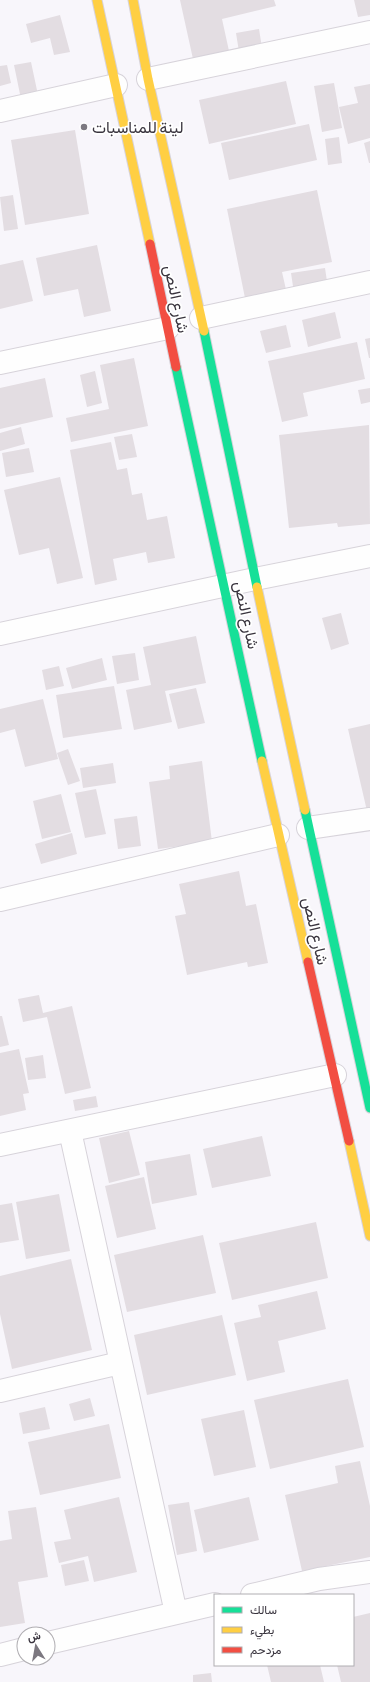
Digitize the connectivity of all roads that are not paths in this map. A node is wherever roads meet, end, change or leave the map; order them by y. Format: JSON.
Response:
{"nodes":[{"id":1,"x":97,"y":0,"type":"edge"},
{"id":2,"x":133,"y":0,"type":"edge"},
{"id":3,"x":370,"y":32,"type":"edge"},
{"id":4,"x":148,"y":79,"type":"junction"},
{"id":5,"x":116,"y":85,"type":"junction"},
{"id":6,"x":0,"y":111,"type":"edge"},
{"id":7,"x":370,"y":282,"type":"edge"},
{"id":8,"x":201,"y":318,"type":"junction"},
{"id":9,"x":168,"y":328,"type":"junction"},
{"id":10,"x":0,"y":363,"type":"edge"},
{"id":11,"x":370,"y":556,"type":"edge"},
{"id":12,"x":255,"y":578,"type":"junction"},
{"id":13,"x":225,"y":585,"type":"junction"},
{"id":14,"x":0,"y":634,"type":"edge"},
{"id":15,"x":370,"y":819,"type":"edge"},
{"id":16,"x":308,"y":828,"type":"junction"},
{"id":17,"x":278,"y":835,"type":"junction"},
{"id":18,"x":0,"y":900,"type":"edge"},
{"id":19,"x":365,"y":1065,"type":"edge"},
{"id":20,"x":335,"y":1075,"type":"junction"},
{"id":21,"x":370,"y":1108,"type":"edge"},
{"id":22,"x":70,"y":1131,"type":"junction"},
{"id":23,"x":0,"y":1145,"type":"edge"},
{"id":24,"x":370,"y":1236,"type":"edge"},
{"id":25,"x":120,"y":1363,"type":"junction"},
{"id":26,"x":0,"y":1391,"type":"edge"},
{"id":27,"x":370,"y":1572,"type":"edge"},
{"id":28,"x":256,"y":1594,"type":"edge"},
{"id":29,"x":214,"y":1604,"type":"edge"},
{"id":30,"x":176,"y":1613,"type":"junction"},
{"id":31,"x":56,"y":1642,"type":"edge"},
{"id":32,"x":16,"y":1651,"type":"edge"},
{"id":33,"x":0,"y":1655,"type":"edge"}],
"edges":[{"from":1,"to":5,"type":"main road","name":"شارع النص"},
{"from":2,"to":4,"type":"main road","name":"شارع النص"},
{"from":3,"to":4,"type":"street"},
{"from":4,"to":8,"type":"main road","name":"شارع النص"},
{"from":5,"to":6,"type":"street"},
{"from":5,"to":9,"type":"main road","name":"شارع النص"},
{"from":7,"to":8,"type":"street"},
{"from":8,"to":12,"type":"main road","name":"شارع النص"},
{"from":9,"to":10,"type":"street"},
{"from":9,"to":13,"type":"main road","name":"شارع النص"},
{"from":11,"to":12,"type":"street"},
{"from":12,"to":13,"type":"street"},
{"from":12,"to":16,"type":"main road","name":"شارع النص"},
{"from":13,"to":14,"type":"street"},
{"from":13,"to":17,"type":"main road","name":"شارع النص"},
{"from":15,"to":16,"type":"street"},
{"from":16,"to":19,"type":"main road","name":"شارع النص"},
{"from":17,"to":18,"type":"street"},
{"from":17,"to":20,"type":"main road","name":"شارع النص"},
{"from":19,"to":21,"type":"main road","name":"شارع النص"},
{"from":20,"to":22,"type":"street"},
{"from":20,"to":24,"type":"main road","name":"شارع النص"},
{"from":22,"to":23,"type":"street"},
{"from":22,"to":25,"type":"street"},
{"from":25,"to":26,"type":"street"},
{"from":25,"to":30,"type":"street"},
{"from":27,"to":28,"type":"street"},
{"from":29,"to":30,"type":"street"},
{"from":30,"to":31,"type":"street"},
{"from":32,"to":33,"type":"street"}]}
